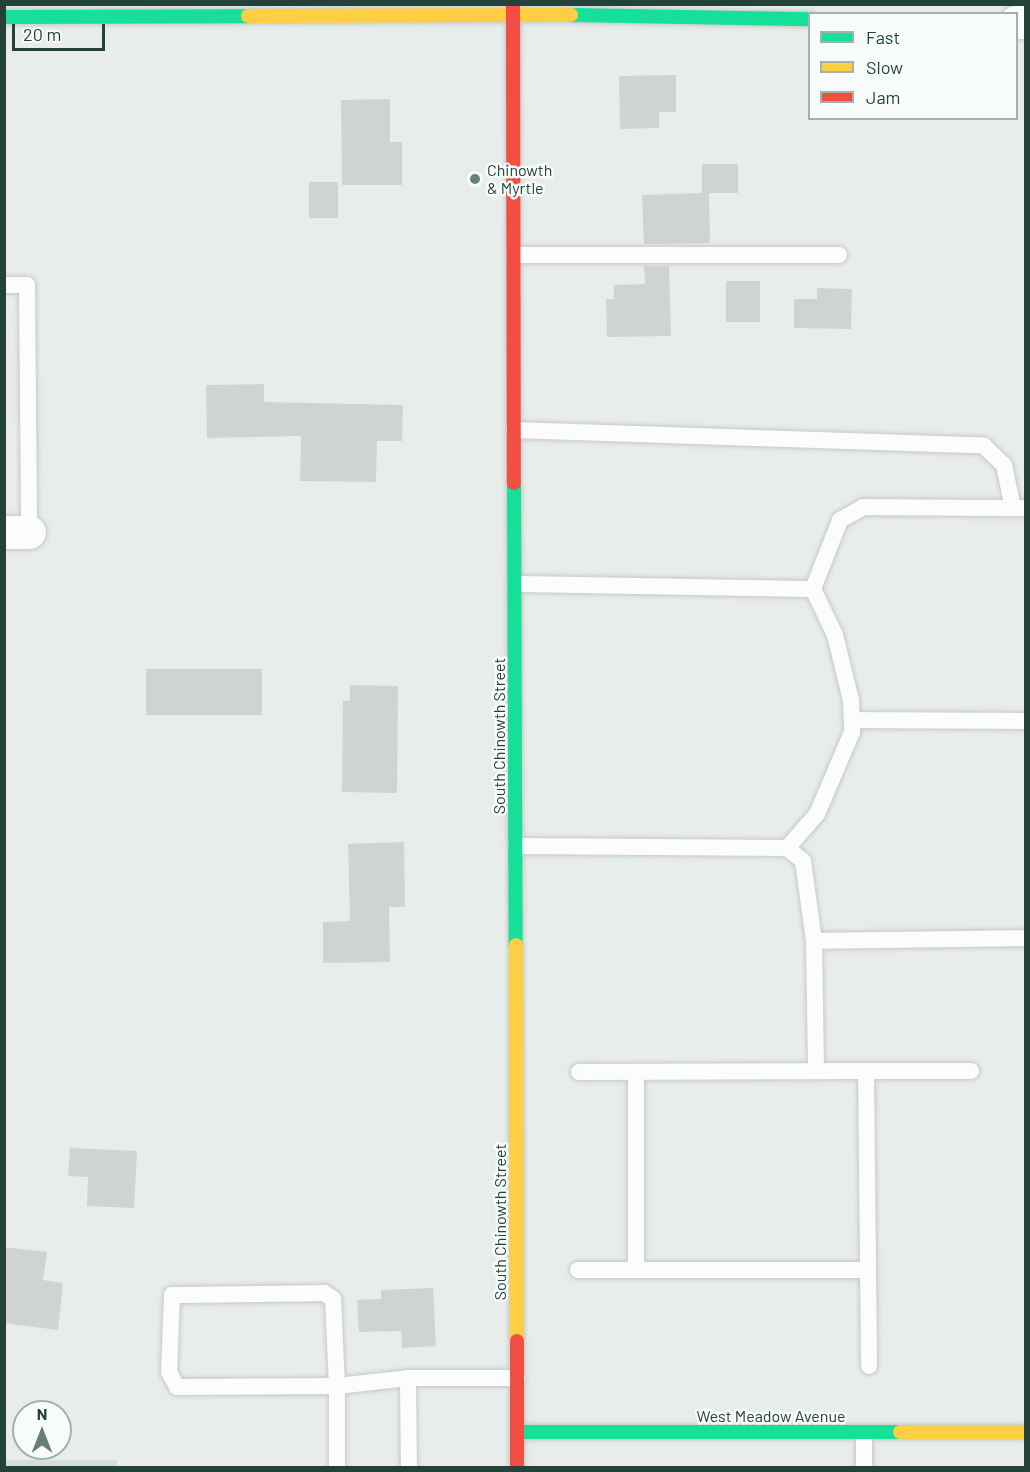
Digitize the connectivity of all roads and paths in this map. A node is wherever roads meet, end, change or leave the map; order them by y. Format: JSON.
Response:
{"nodes":[{"id":1,"x":513,"y":9,"type":"edge"},
{"id":2,"x":105,"y":11,"type":"edge"},
{"id":3,"x":4,"y":17,"type":"edge"},
{"id":4,"x":808,"y":19,"type":"edge"},
{"id":5,"x":514,"y":255,"type":"junction"},
{"id":6,"x":839,"y":255,"type":"dead end"},
{"id":7,"x":4,"y":285,"type":"edge"},
{"id":8,"x":514,"y":430,"type":"junction"},
{"id":9,"x":1019,"y":508,"type":"edge"},
{"id":10,"x":17,"y":532,"type":"edge"},
{"id":11,"x":515,"y":584,"type":"junction"},
{"id":12,"x":813,"y":589,"type":"junction"},
{"id":13,"x":852,"y":720,"type":"junction"},
{"id":14,"x":1026,"y":721,"type":"edge"},
{"id":15,"x":516,"y":846,"type":"junction"},
{"id":16,"x":788,"y":848,"type":"junction"},
{"id":17,"x":1026,"y":938,"type":"edge"},
{"id":18,"x":814,"y":941,"type":"junction"},
{"id":19,"x":816,"y":1071,"type":"junction"},
{"id":20,"x":866,"y":1071,"type":"junction"},
{"id":21,"x":971,"y":1071,"type":"dead end"},
{"id":22,"x":579,"y":1072,"type":"dead end"},
{"id":23,"x":636,"y":1072,"type":"junction"},
{"id":24,"x":578,"y":1270,"type":"dead end"},
{"id":25,"x":636,"y":1270,"type":"junction"},
{"id":26,"x":866,"y":1270,"type":"junction"},
{"id":27,"x":869,"y":1365,"type":"dead end"},
{"id":28,"x":408,"y":1378,"type":"junction"},
{"id":29,"x":517,"y":1378,"type":"junction"},
{"id":30,"x":337,"y":1386,"type":"junction"},
{"id":31,"x":517,"y":1432,"type":"junction"},
{"id":32,"x":1026,"y":1432,"type":"edge"},
{"id":33,"x":864,"y":1433,"type":"junction"},
{"id":34,"x":338,"y":1467,"type":"edge"},
{"id":35,"x":409,"y":1467,"type":"edge"},
{"id":36,"x":517,"y":1467,"type":"edge"},
{"id":37,"x":864,"y":1467,"type":"edge"}],
"edges":[{"from":1,"to":2,"type":"street"},
{"from":1,"to":4,"type":"street"},
{"from":1,"to":5,"type":"street","name":"South Chinowth Street"},
{"from":2,"to":3,"type":"street"},
{"from":5,"to":6,"type":"lane"},
{"from":5,"to":8,"type":"street","name":"South Chinowth Street"},
{"from":7,"to":10,"type":"lane"},
{"from":8,"to":9,"type":"lane"},
{"from":8,"to":11,"type":"street","name":"South Chinowth Street"},
{"from":9,"to":12,"type":"lane"},
{"from":11,"to":12,"type":"lane"},
{"from":11,"to":15,"type":"street","name":"South Chinowth Street"},
{"from":12,"to":13,"type":"lane"},
{"from":13,"to":14,"type":"lane"},
{"from":13,"to":16,"type":"lane"},
{"from":15,"to":16,"type":"lane"},
{"from":15,"to":29,"type":"street","name":"South Chinowth Street"},
{"from":16,"to":18,"type":"lane"},
{"from":17,"to":18,"type":"lane"},
{"from":18,"to":19,"type":"lane"},
{"from":19,"to":20,"type":"lane"},
{"from":19,"to":23,"type":"lane"},
{"from":20,"to":21,"type":"lane"},
{"from":20,"to":26,"type":"lane"},
{"from":22,"to":23,"type":"lane"},
{"from":23,"to":25,"type":"lane"},
{"from":24,"to":25,"type":"lane"},
{"from":25,"to":26,"type":"lane"},
{"from":26,"to":27,"type":"lane"},
{"from":28,"to":29,"type":"lane"},
{"from":28,"to":30,"type":"lane"},
{"from":28,"to":35,"type":"lane"},
{"from":29,"to":31,"type":"street","name":"South Chinowth Street"},
{"from":30,"to":30,"type":"lane"},
{"from":30,"to":34,"type":"lane"},
{"from":31,"to":33,"type":"street","name":"West Meadow Avenue"},
{"from":31,"to":36,"type":"street","name":"South Chinowth Street"},
{"from":32,"to":33,"type":"street","name":"West Meadow Avenue"},
{"from":33,"to":37,"type":"lane"}]}
